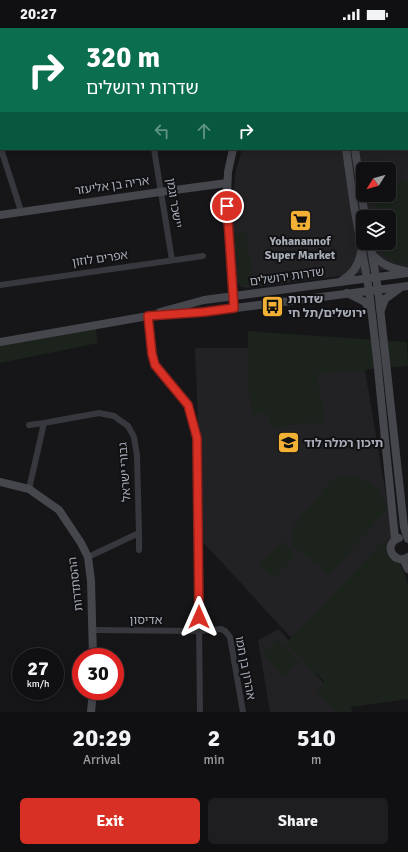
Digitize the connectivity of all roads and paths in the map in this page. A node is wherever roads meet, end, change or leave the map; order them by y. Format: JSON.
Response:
{"nodes":[{"id":1,"x":3,"y":150,"type":"edge"},
{"id":2,"x":154,"y":150,"type":"edge"},
{"id":3,"x":234,"y":150,"type":"edge"},
{"id":4,"x":346,"y":150,"type":"edge"},
{"id":5,"x":355,"y":150,"type":"edge"},
{"id":6,"x":227,"y":184,"type":"junction"},
{"id":7,"x":160,"y":192,"type":"junction"},
{"id":8,"x":364,"y":210,"type":"edge"},
{"id":9,"x":21,"y":211,"type":"junction"},
{"id":10,"x":0,"y":215,"type":"edge"},
{"id":11,"x":356,"y":215,"type":"edge"},
{"id":12,"x":361,"y":250,"type":"edge"},
{"id":13,"x":361,"y":250,"type":"edge"},
{"id":14,"x":371,"y":252,"type":"joint"},
{"id":15,"x":203,"y":256,"type":"dead end"},
{"id":16,"x":172,"y":260,"type":"junction"},
{"id":17,"x":408,"y":272,"type":"edge"},
{"id":18,"x":376,"y":277,"type":"junction"},
{"id":19,"x":367,"y":278,"type":"junction"},
{"id":20,"x":340,"y":282,"type":"junction"},
{"id":21,"x":0,"y":285,"type":"edge"},
{"id":22,"x":405,"y":286,"type":"edge"},
{"id":23,"x":373,"y":290,"type":"junction"},
{"id":24,"x":347,"y":293,"type":"junction"},
{"id":25,"x":233,"y":296,"type":"junction"},
{"id":26,"x":234,"y":308,"type":"junction"},
{"id":27,"x":376,"y":313,"type":"junction"},
{"id":28,"x":148,"y":316,"type":"junction"},
{"id":29,"x":0,"y":342,"type":"edge"},
{"id":30,"x":44,"y":423,"type":"junction"},
{"id":31,"x":29,"y":425,"type":"dead end"},
{"id":32,"x":0,"y":482,"type":"edge"},
{"id":33,"x":29,"y":488,"type":"junction"},
{"id":34,"x":139,"y":533,"type":"junction"},
{"id":35,"x":395,"y":540,"type":"junction"},
{"id":36,"x":408,"y":540,"type":"edge"},
{"id":37,"x":139,"y":550,"type":"dead end"},
{"id":38,"x":88,"y":557,"type":"junction"},
{"id":39,"x":405,"y":558,"type":"edge"},
{"id":40,"x":408,"y":569,"type":"edge"},
{"id":41,"x":93,"y":630,"type":"junction"},
{"id":42,"x":199,"y":631,"type":"junction"},
{"id":43,"x":93,"y":648,"type":"edge"},
{"id":44,"x":92,"y":700,"type":"edge"},
{"id":45,"x":91,"y":712,"type":"edge"},
{"id":46,"x":200,"y":712,"type":"edge"},
{"id":47,"x":243,"y":712,"type":"edge"}],
"edges":[{"from":1,"to":9,"type":"street"},
{"from":2,"to":7,"type":"street","name":"יישכר וגמן"},
{"from":3,"to":6,"type":"street"},
{"from":4,"to":11,"type":"street"},
{"from":5,"to":8,"type":"street"},
{"from":6,"to":7,"type":"street","name":"אריה בן אליעזר"},
{"from":6,"to":25,"type":"street"},
{"from":7,"to":9,"type":"street","name":"אריה בן אליעזר"},
{"from":7,"to":16,"type":"street","name":"יישכר וגמן"},
{"from":9,"to":10,"type":"street","name":"אריה בן אליעזר"},
{"from":12,"to":19,"type":"street"},
{"from":13,"to":20,"type":"street"},
{"from":14,"to":17,"type":"street"},
{"from":14,"to":18,"type":"street"},
{"from":15,"to":16,"type":"street","name":"אפרים לוזון"},
{"from":16,"to":21,"type":"street","name":"אפרים לוזון"},
{"from":17,"to":18,"type":"street","name":"שדרות ירושלים"},
{"from":18,"to":19,"type":"street","name":"שדרות ירושלים"},
{"from":18,"to":23,"type":"street"},
{"from":19,"to":20,"type":"street","name":"שדרות ירושלים"},
{"from":19,"to":23,"type":"street"},
{"from":20,"to":25,"type":"street","name":"שדרות ירושלים"},
{"from":22,"to":23,"type":"street","name":"שדרות ירושלים"},
{"from":22,"to":27,"type":"street"},
{"from":23,"to":24,"type":"street","name":"שדרות ירושלים"},
{"from":23,"to":27,"type":"street"},
{"from":24,"to":26,"type":"street","name":"שדרות ירושלים"},
{"from":24,"to":27,"type":"street"},
{"from":25,"to":26,"type":"street"},
{"from":25,"to":28,"type":"street","name":"שדרות ירושלים"},
{"from":26,"to":28,"type":"street","name":"שדרות ירושלים"},
{"from":27,"to":35,"type":"street"},
{"from":27,"to":36,"type":"street"},
{"from":28,"to":29,"type":"street","name":"שדרות ירושלים"},
{"from":28,"to":42,"type":"street"},
{"from":30,"to":31,"type":"street","name":"גבורי ישראל"},
{"from":30,"to":33,"type":"street"},
{"from":30,"to":34,"type":"street","name":"גבורי ישראל"},
{"from":32,"to":33,"type":"street","name":"ההסתדרות"},
{"from":33,"to":38,"type":"street","name":"ההסתדרות"},
{"from":34,"to":37,"type":"street","name":"גבורי ישראל"},
{"from":34,"to":38,"type":"street"},
{"from":35,"to":36,"type":"street"},
{"from":35,"to":39,"type":"street"},
{"from":38,"to":41,"type":"street","name":"ההסתדרות"},
{"from":39,"to":40,"type":"street"},
{"from":41,"to":42,"type":"street","name":"אדיסון"},
{"from":41,"to":43,"type":"street","name":"ההסתדרות"},
{"from":42,"to":46,"type":"street"},
{"from":42,"to":47,"type":"street","name":"אהרון בן חמו"},
{"from":44,"to":45,"type":"street"}]}
